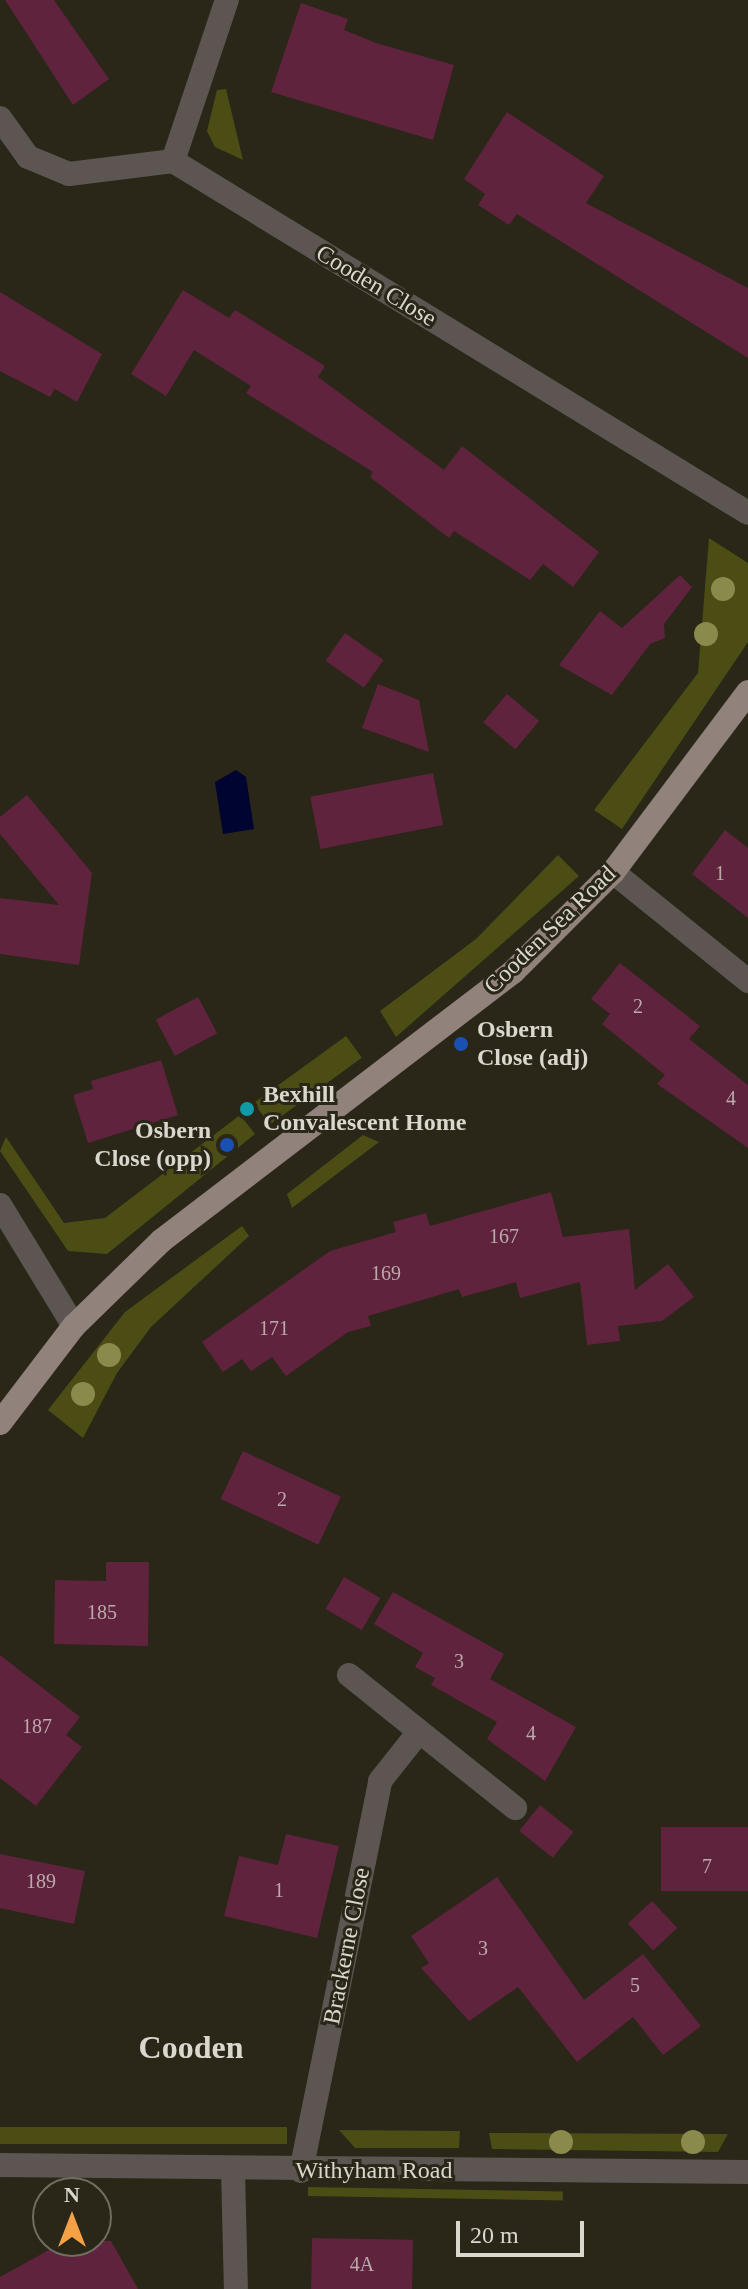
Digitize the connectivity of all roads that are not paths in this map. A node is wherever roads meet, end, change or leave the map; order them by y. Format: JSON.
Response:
{"nodes":[{"id":1,"x":227,"y":0,"type":"edge"},
{"id":2,"x":0,"y":118,"type":"edge"},
{"id":3,"x":173,"y":161,"type":"junction"},
{"id":4,"x":748,"y":513,"type":"edge"},
{"id":5,"x":748,"y":692,"type":"edge"},
{"id":6,"x":613,"y":872,"type":"junction"},
{"id":7,"x":748,"y":981,"type":"edge"},
{"id":8,"x":0,"y":1205,"type":"edge"},
{"id":9,"x":74,"y":1326,"type":"junction"},
{"id":10,"x":0,"y":1423,"type":"edge"},
{"id":11,"x":349,"y":1675,"type":"dead end"},
{"id":12,"x":418,"y":1733,"type":"junction"},
{"id":13,"x":515,"y":1808,"type":"dead end"},
{"id":14,"x":0,"y":2165,"type":"edge"},
{"id":15,"x":233,"y":2170,"type":"junction"},
{"id":16,"x":301,"y":2171,"type":"junction"},
{"id":17,"x":748,"y":2172,"type":"edge"},
{"id":18,"x":236,"y":2289,"type":"edge"}],
"edges":[{"from":1,"to":3,"type":"street"},
{"from":2,"to":3,"type":"street"},
{"from":3,"to":4,"type":"street","name":"Cooden Close"},
{"from":5,"to":6,"type":"main road","name":"Cooden Sea Road"},
{"from":6,"to":7,"type":"street"},
{"from":6,"to":9,"type":"main road","name":"Cooden Sea Road"},
{"from":8,"to":9,"type":"street"},
{"from":9,"to":10,"type":"main road","name":"Cooden Sea Road"},
{"from":11,"to":12,"type":"street"},
{"from":12,"to":13,"type":"street"},
{"from":12,"to":16,"type":"street","name":"Brackerne Close"},
{"from":14,"to":15,"type":"street","name":"Withyham Road"},
{"from":15,"to":16,"type":"street","name":"Withyham Road"},
{"from":15,"to":18,"type":"street"},
{"from":16,"to":17,"type":"street","name":"Withyham Road"}]}
